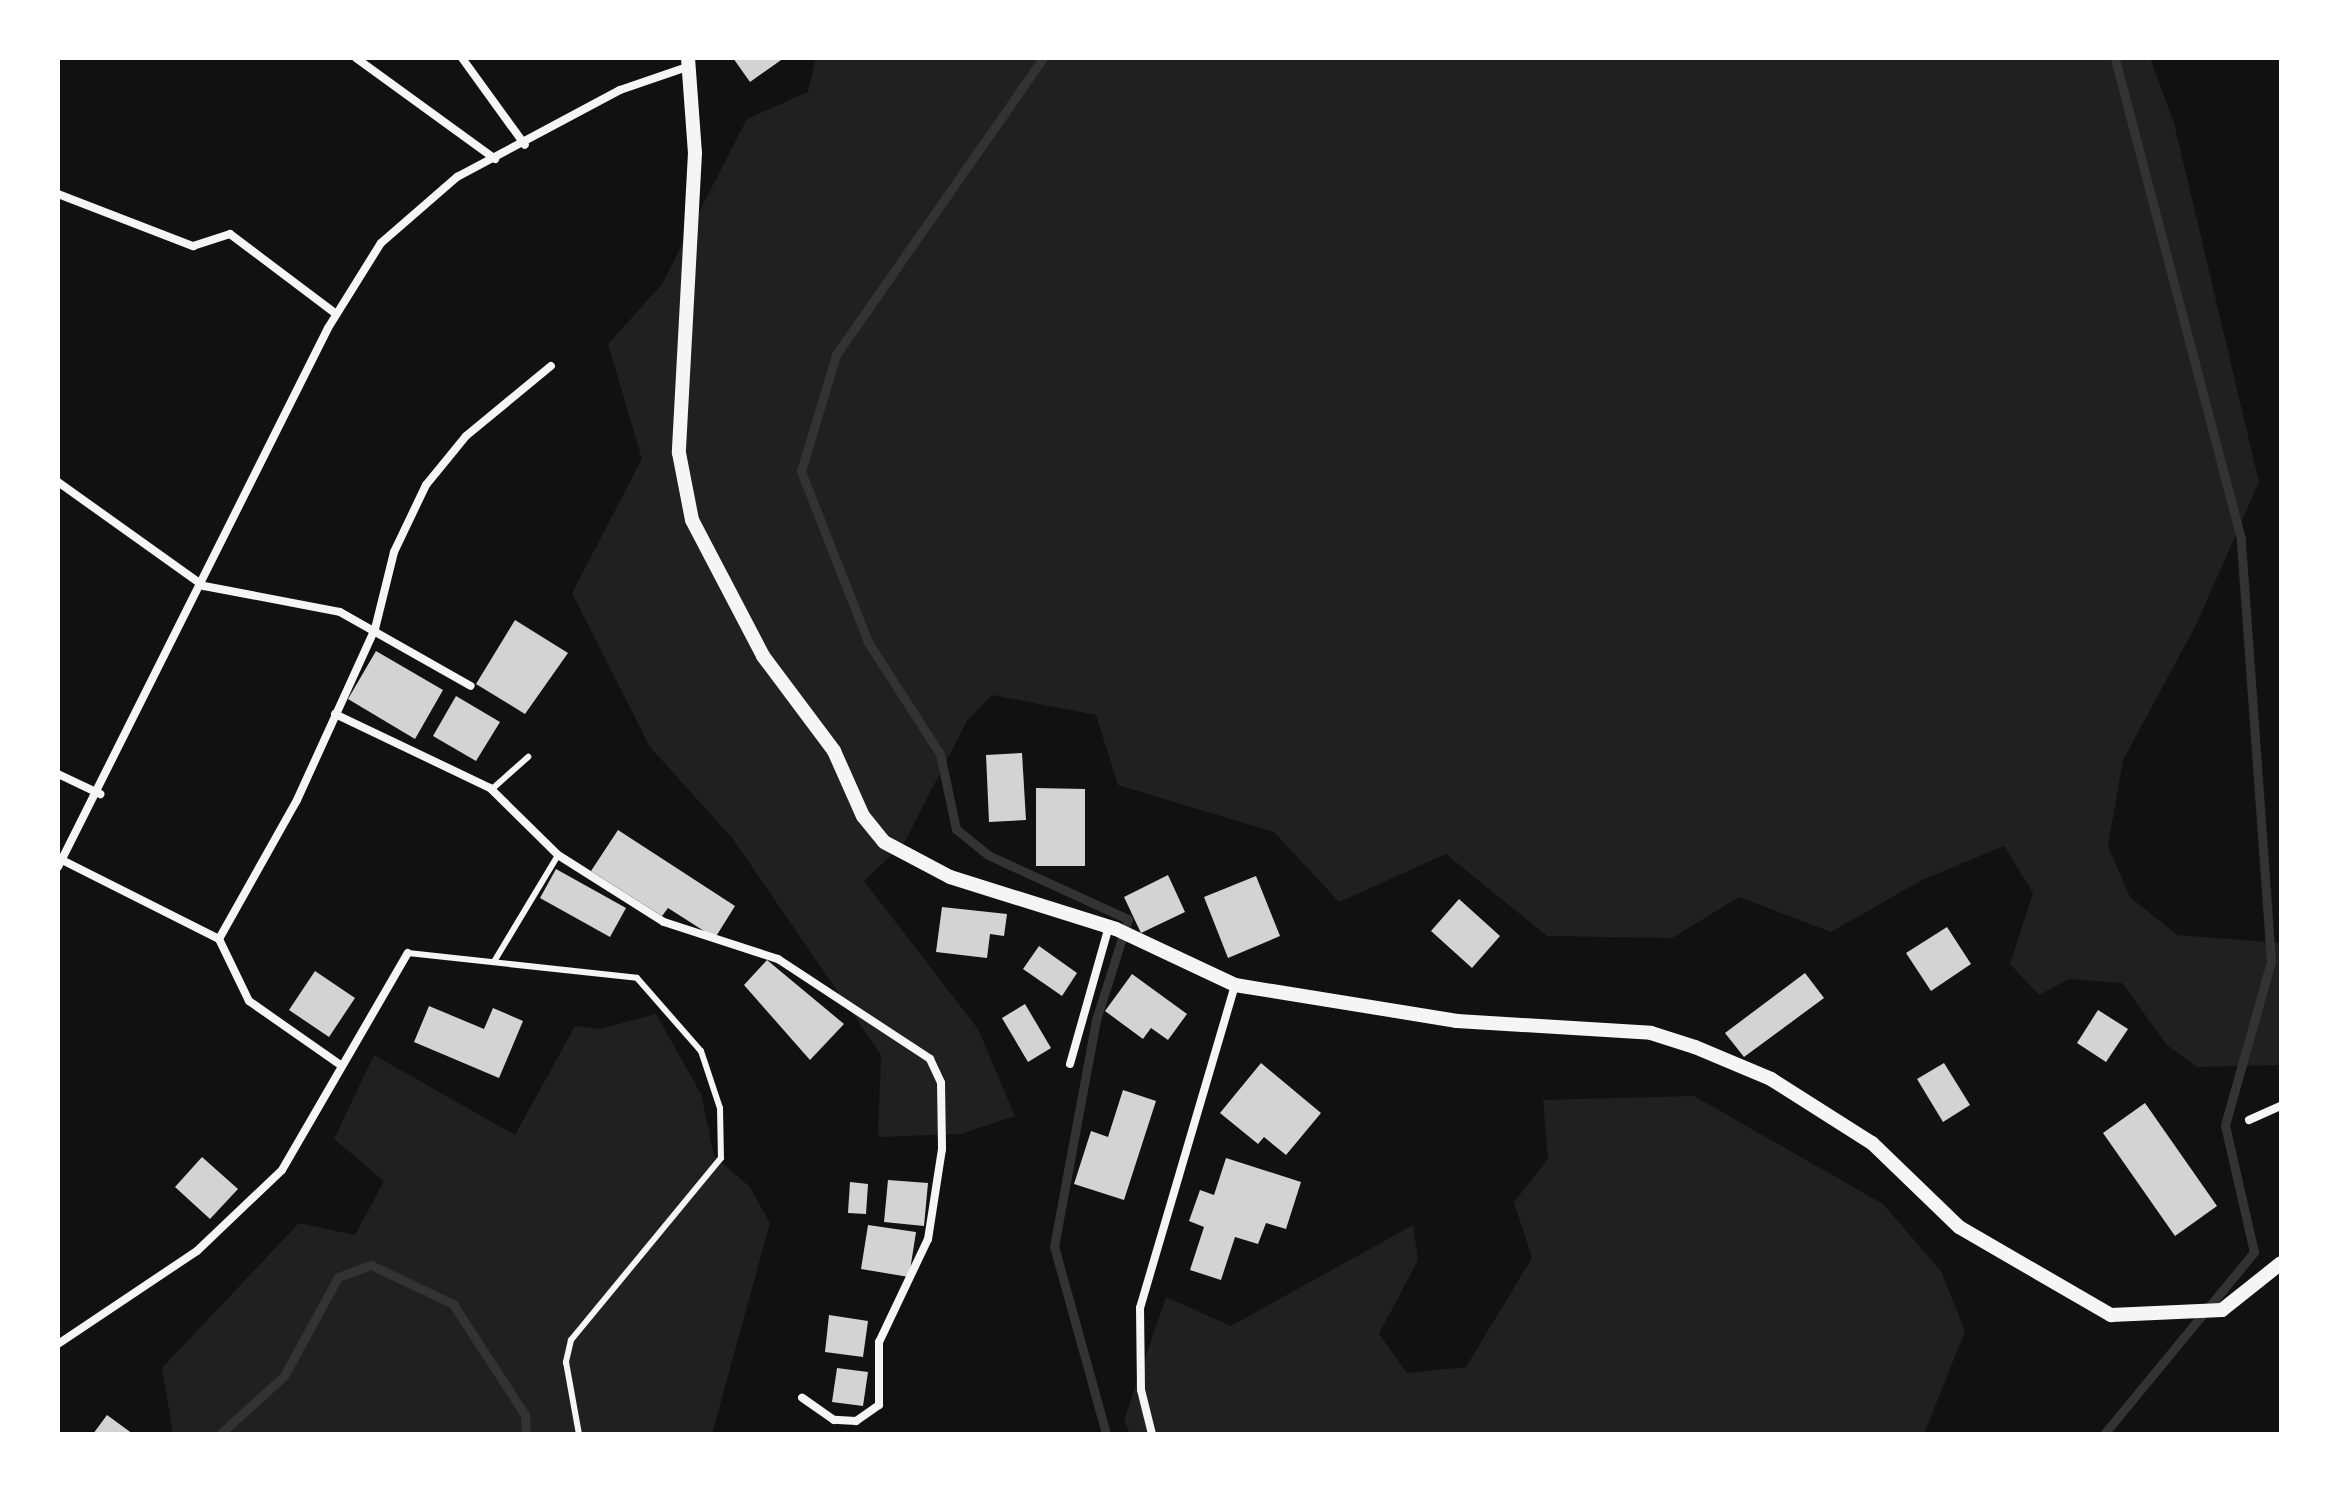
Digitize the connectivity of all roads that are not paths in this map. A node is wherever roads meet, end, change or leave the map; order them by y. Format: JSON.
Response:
{"nodes":[{"id":1,"x":356,"y":58,"type":"edge"},
{"id":2,"x":462,"y":58,"type":"edge"},
{"id":3,"x":690,"y":62,"type":"edge"},
{"id":4,"x":525,"y":145,"type":"junction"},
{"id":5,"x":495,"y":159,"type":"junction"},
{"id":6,"x":58,"y":194,"type":"edge"},
{"id":7,"x":336,"y":314,"type":"junction"},
{"id":8,"x":551,"y":366,"type":"dead end"},
{"id":9,"x":58,"y":482,"type":"edge"},
{"id":10,"x":204,"y":586,"type":"junction"},
{"id":11,"x":375,"y":629,"type":"junction"},
{"id":12,"x":471,"y":686,"type":"dead end"},
{"id":13,"x":335,"y":714,"type":"junction"},
{"id":14,"x":528,"y":757,"type":"dead end"},
{"id":15,"x":58,"y":774,"type":"edge"},
{"id":16,"x":491,"y":790,"type":"junction"},
{"id":17,"x":100,"y":794,"type":"junction"},
{"id":18,"x":558,"y":855,"type":"junction"},
{"id":19,"x":60,"y":864,"type":"edge"},
{"id":20,"x":1113,"y":928,"type":"junction"},
{"id":21,"x":219,"y":939,"type":"junction"},
{"id":22,"x":408,"y":953,"type":"joint"},
{"id":23,"x":495,"y":960,"type":"junction"},
{"id":24,"x":1235,"y":985,"type":"junction"},
{"id":25,"x":339,"y":1064,"type":"junction"},
{"id":26,"x":1070,"y":1064,"type":"dead end"},
{"id":27,"x":2281,"y":1106,"type":"edge"},
{"id":28,"x":2249,"y":1120,"type":"dead end"},
{"id":29,"x":2281,"y":1263,"type":"edge"},
{"id":30,"x":58,"y":1344,"type":"edge"},
{"id":31,"x":802,"y":1398,"type":"dead end"},
{"id":32,"x":579,"y":1434,"type":"edge"},
{"id":33,"x":1152,"y":1434,"type":"edge"}],
"edges":[{"from":1,"to":5,"type":"street"},
{"from":2,"to":4,"type":"street"},
{"from":3,"to":4,"type":"street"},
{"from":3,"to":20,"type":"street"},
{"from":4,"to":5,"type":"street"},
{"from":5,"to":7,"type":"street"},
{"from":6,"to":7,"type":"street"},
{"from":7,"to":10,"type":"street"},
{"from":8,"to":11,"type":"street"},
{"from":9,"to":10,"type":"street"},
{"from":10,"to":11,"type":"street"},
{"from":10,"to":17,"type":"street"},
{"from":11,"to":12,"type":"street"},
{"from":11,"to":13,"type":"street"},
{"from":13,"to":16,"type":"street"},
{"from":13,"to":21,"type":"street"},
{"from":14,"to":16,"type":"lane"},
{"from":15,"to":17,"type":"street"},
{"from":16,"to":18,"type":"street"},
{"from":17,"to":19,"type":"street"},
{"from":18,"to":23,"type":"lane"},
{"from":18,"to":31,"type":"street"},
{"from":19,"to":21,"type":"street"},
{"from":20,"to":24,"type":"street"},
{"from":20,"to":26,"type":"street"},
{"from":21,"to":25,"type":"street"},
{"from":22,"to":23,"type":"lane"},
{"from":22,"to":25,"type":"street"},
{"from":23,"to":32,"type":"lane"},
{"from":24,"to":29,"type":"street"},
{"from":24,"to":33,"type":"street"},
{"from":25,"to":30,"type":"street"},
{"from":27,"to":28,"type":"street"}]}
